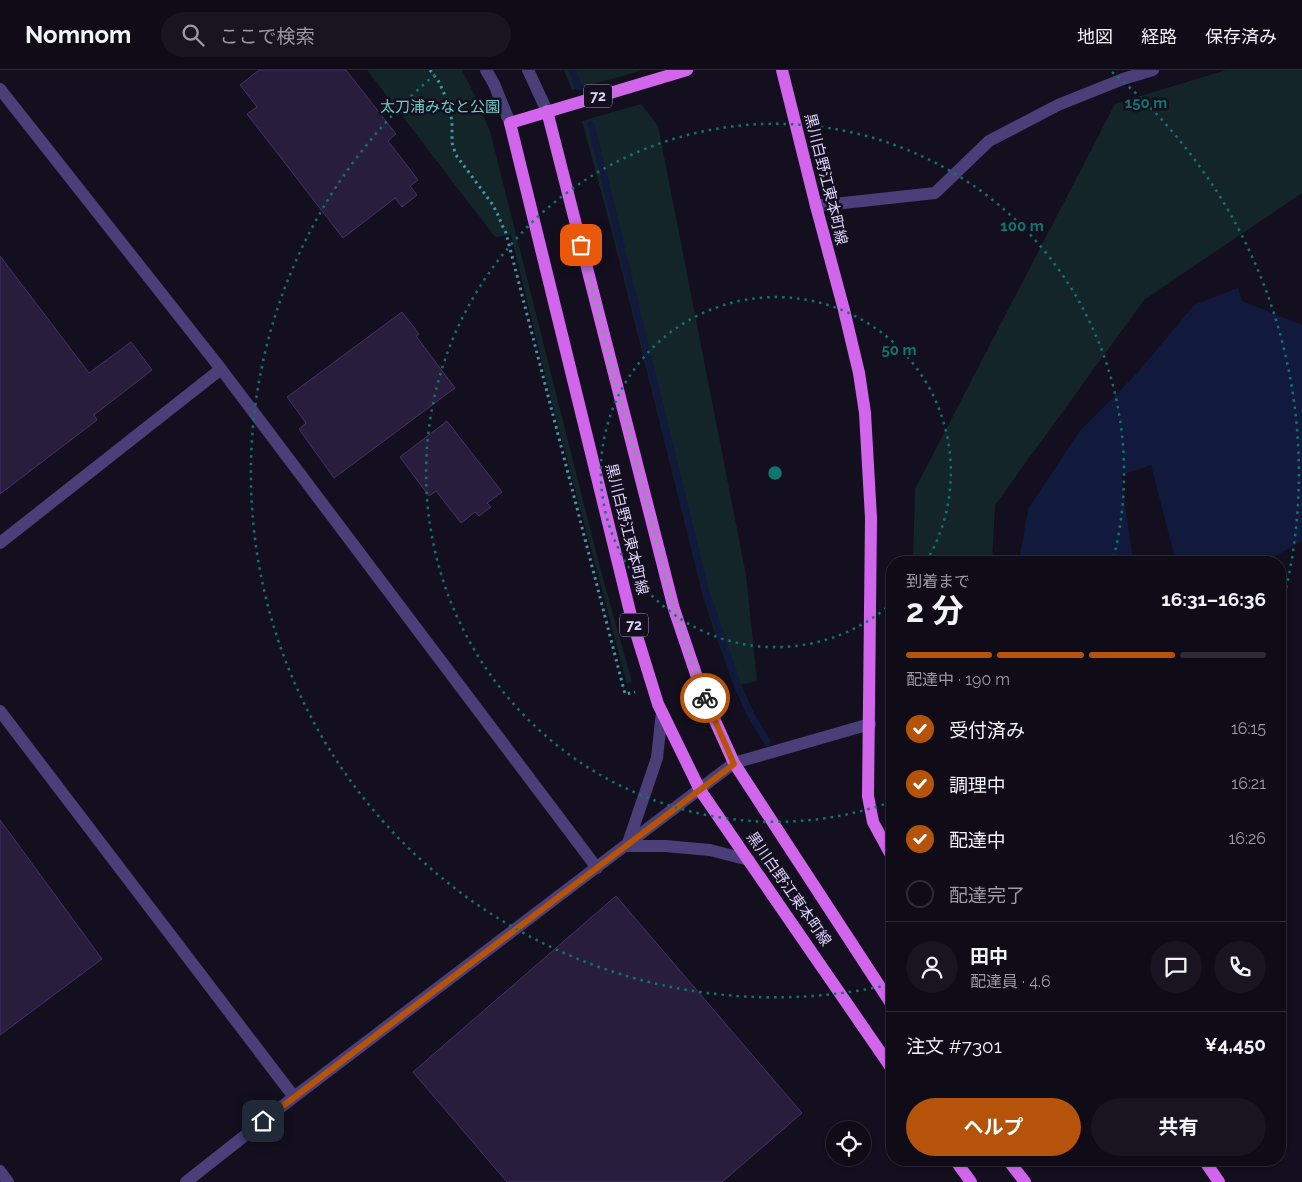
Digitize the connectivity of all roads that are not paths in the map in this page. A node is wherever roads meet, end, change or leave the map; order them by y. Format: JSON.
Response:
{"nodes":[{"id":1,"x":486,"y":70,"type":"edge"},
{"id":2,"x":528,"y":70,"type":"edge"},
{"id":3,"x":687,"y":70,"type":"edge"},
{"id":4,"x":782,"y":70,"type":"edge"},
{"id":5,"x":1153,"y":70,"type":"edge"},
{"id":6,"x":0,"y":89,"type":"edge"},
{"id":7,"x":547,"y":111,"type":"junction"},
{"id":8,"x":510,"y":123,"type":"junction"},
{"id":9,"x":816,"y":206,"type":"junction"},
{"id":10,"x":220,"y":369,"type":"junction"},
{"id":11,"x":0,"y":543,"type":"edge"},
{"id":12,"x":0,"y":711,"type":"edge"},
{"id":13,"x":662,"y":712,"type":"junction"},
{"id":14,"x":870,"y":724,"type":"junction"},
{"id":15,"x":734,"y":764,"type":"junction"},
{"id":16,"x":700,"y":790,"type":"junction"},
{"id":17,"x":627,"y":846,"type":"junction"},
{"id":18,"x":886,"y":846,"type":"edge"},
{"id":19,"x":749,"y":860,"type":"junction"},
{"id":20,"x":597,"y":868,"type":"junction"},
{"id":21,"x":886,"y":996,"type":"edge"},
{"id":22,"x":886,"y":1060,"type":"edge"},
{"id":23,"x":294,"y":1097,"type":"junction"},
{"id":24,"x":959,"y":1166,"type":"edge"},
{"id":25,"x":1013,"y":1166,"type":"edge"},
{"id":26,"x":1208,"y":1166,"type":"edge"},
{"id":27,"x":0,"y":1171,"type":"edge"},
{"id":28,"x":8,"y":1182,"type":"edge"},
{"id":29,"x":186,"y":1182,"type":"edge"},
{"id":30,"x":971,"y":1182,"type":"edge"},
{"id":31,"x":1025,"y":1182,"type":"edge"},
{"id":32,"x":1219,"y":1182,"type":"edge"}],
"edges":[{"from":1,"to":8,"type":"street"},
{"from":2,"to":7,"type":"street"},
{"from":3,"to":7,"type":"main road","number":"72"},
{"from":4,"to":9,"type":"main road","name":"黒川白野江東本町線"},
{"from":5,"to":9,"type":"street"},
{"from":6,"to":10,"type":"street"},
{"from":7,"to":8,"type":"main road","number":"72"},
{"from":7,"to":15,"type":"main road","name":"黒川白野江東本町線"},
{"from":8,"to":13,"type":"main road","name":"黒川白野江東本町線","number":"72"},
{"from":9,"to":14,"type":"main road","name":"黒川白野江東本町線"},
{"from":10,"to":11,"type":"street"},
{"from":10,"to":20,"type":"street"},
{"from":12,"to":23,"type":"street"},
{"from":13,"to":16,"type":"main road","name":"黒川白野江東本町線","number":"72"},
{"from":13,"to":17,"type":"street"},
{"from":14,"to":15,"type":"street"},
{"from":14,"to":18,"type":"main road","name":"黒川白野江東本町線"},
{"from":15,"to":16,"type":"street"},
{"from":15,"to":21,"type":"main road","name":"黒川白野江東本町線"},
{"from":16,"to":17,"type":"street"},
{"from":16,"to":19,"type":"main road","name":"黒川白野江東本町線","number":"72"},
{"from":17,"to":19,"type":"street"},
{"from":17,"to":20,"type":"street"},
{"from":19,"to":22,"type":"main road","name":"黒川白野江東本町線","number":"72"},
{"from":20,"to":23,"type":"street"},
{"from":23,"to":29,"type":"street"},
{"from":24,"to":30,"type":"main road"},
{"from":25,"to":31,"type":"main road"},
{"from":26,"to":32,"type":"main road"},
{"from":27,"to":28,"type":"street"}]}
